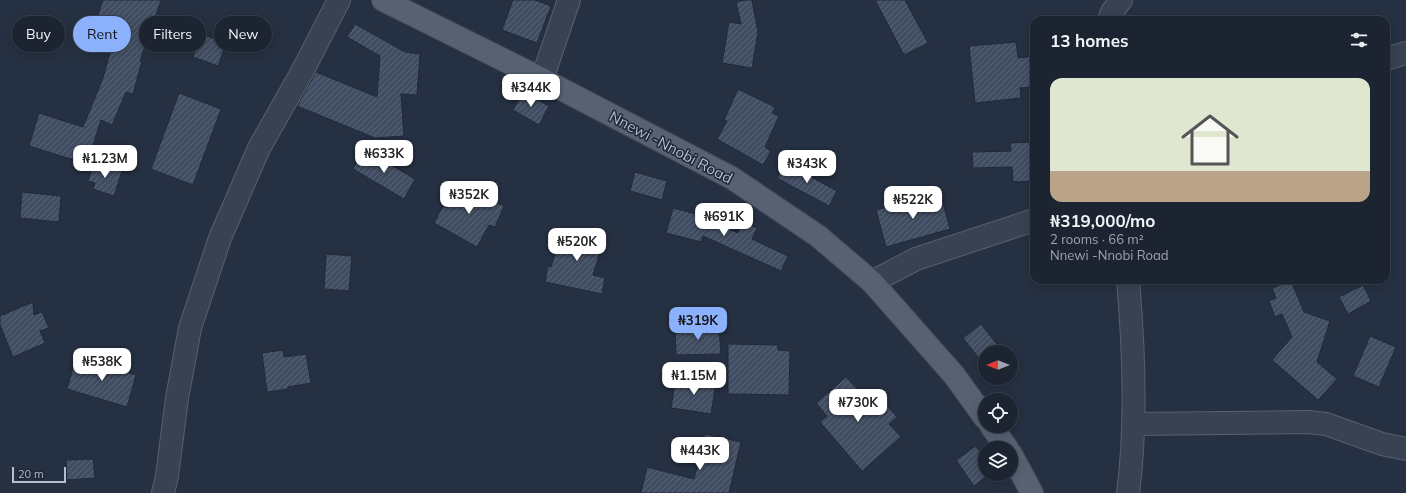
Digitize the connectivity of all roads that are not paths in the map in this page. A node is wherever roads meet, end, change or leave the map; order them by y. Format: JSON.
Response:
{"nodes":[{"id":1,"x":339,"y":0,"type":"edge"},
{"id":2,"x":383,"y":0,"type":"edge"},
{"id":3,"x":569,"y":0,"type":"edge"},
{"id":4,"x":1120,"y":0,"type":"edge"},
{"id":5,"x":1110,"y":16,"type":"edge"},
{"id":6,"x":1406,"y":53,"type":"edge"},
{"id":7,"x":1390,"y":58,"type":"edge"},
{"id":8,"x":542,"y":79,"type":"junction"},
{"id":9,"x":1030,"y":221,"type":"edge"},
{"id":10,"x":872,"y":282,"type":"junction"},
{"id":11,"x":1128,"y":284,"type":"edge"},
{"id":12,"x":978,"y":408,"type":"edge"},
{"id":13,"x":1133,"y":424,"type":"junction"},
{"id":14,"x":1406,"y":449,"type":"edge"},
{"id":15,"x":1018,"y":467,"type":"edge"},
{"id":16,"x":163,"y":493,"type":"edge"},
{"id":17,"x":1032,"y":493,"type":"edge"},
{"id":18,"x":1128,"y":493,"type":"edge"}],
"edges":[{"from":1,"to":16,"type":"street"},
{"from":2,"to":8,"type":"main road","name":"Nnewi -Nnobi Road"},
{"from":3,"to":8,"type":"street"},
{"from":4,"to":5,"type":"street"},
{"from":6,"to":7,"type":"street"},
{"from":8,"to":10,"type":"main road","name":"Nnewi -Nnobi Road"},
{"from":9,"to":10,"type":"street"},
{"from":10,"to":12,"type":"main road","name":"Nnewi -Nnobi Road"},
{"from":11,"to":13,"type":"street"},
{"from":13,"to":14,"type":"street"},
{"from":13,"to":18,"type":"street"},
{"from":15,"to":17,"type":"main road"}]}
